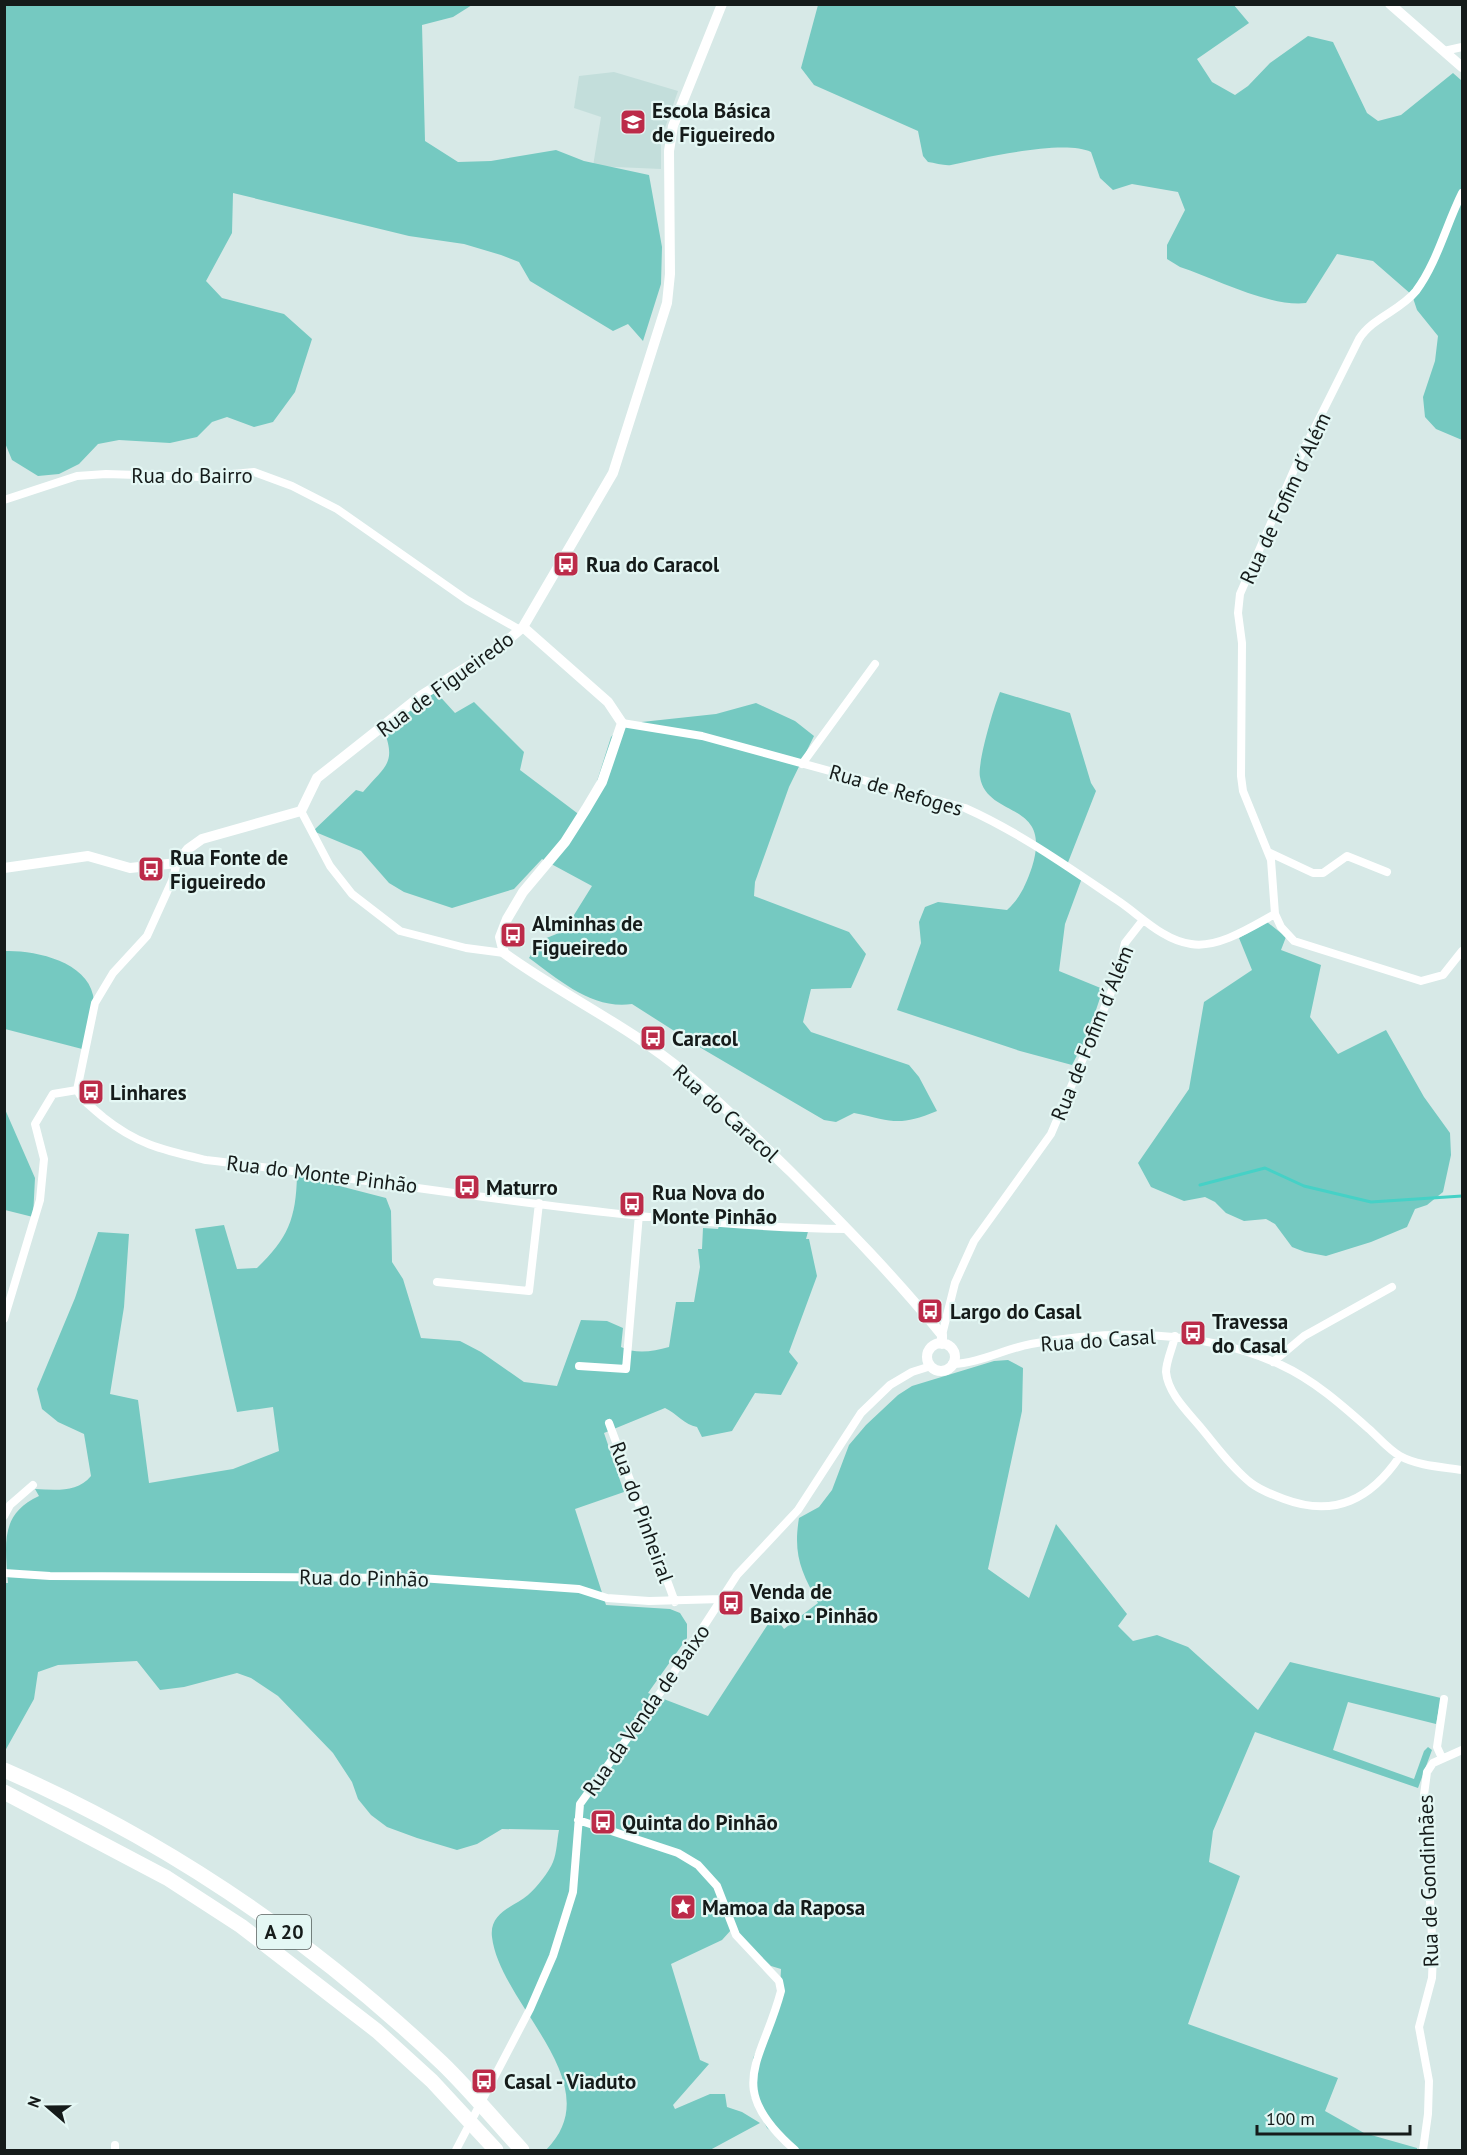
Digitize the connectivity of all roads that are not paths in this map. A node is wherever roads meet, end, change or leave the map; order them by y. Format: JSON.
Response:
{"nodes":[{"id":1,"x":722,"y":4,"type":"edge"},
{"id":2,"x":1390,"y":4,"type":"edge"},
{"id":3,"x":1462,"y":47,"type":"edge"},
{"id":4,"x":1444,"y":51,"type":"junction"},
{"id":5,"x":1462,"y":67,"type":"edge"},
{"id":6,"x":1462,"y":194,"type":"edge"},
{"id":7,"x":4,"y":500,"type":"edge"},
{"id":8,"x":522,"y":628,"type":"junction"},
{"id":9,"x":875,"y":664,"type":"dead end"},
{"id":10,"x":622,"y":723,"type":"junction"},
{"id":11,"x":802,"y":764,"type":"junction"},
{"id":12,"x":301,"y":811,"type":"junction"},
{"id":13,"x":1268,"y":852,"type":"junction"},
{"id":14,"x":177,"y":863,"type":"junction"},
{"id":15,"x":4,"y":868,"type":"edge"},
{"id":16,"x":1387,"y":872,"type":"dead end"},
{"id":17,"x":1275,"y":914,"type":"junction"},
{"id":18,"x":1143,"y":920,"type":"junction"},
{"id":19,"x":1462,"y":951,"type":"edge"},
{"id":20,"x":504,"y":952,"type":"junction"},
{"id":21,"x":77,"y":1090,"type":"junction"},
{"id":22,"x":538,"y":1203,"type":"junction"},
{"id":23,"x":639,"y":1214,"type":"junction"},
{"id":24,"x":847,"y":1229,"type":"junction"},
{"id":25,"x":437,"y":1281,"type":"dead end"},
{"id":26,"x":1392,"y":1287,"type":"dead end"},
{"id":27,"x":4,"y":1319,"type":"edge"},
{"id":28,"x":1175,"y":1336,"type":"junction"},
{"id":29,"x":942,"y":1339,"type":"junction"},
{"id":30,"x":1273,"y":1362,"type":"junction"},
{"id":31,"x":952,"y":1365,"type":"junction"},
{"id":32,"x":579,"y":1366,"type":"dead end"},
{"id":33,"x":931,"y":1366,"type":"junction"},
{"id":34,"x":609,"y":1423,"type":"dead end"},
{"id":35,"x":1400,"y":1456,"type":"junction"},
{"id":36,"x":1462,"y":1470,"type":"edge"},
{"id":37,"x":33,"y":1485,"type":"dead end"},
{"id":38,"x":4,"y":1516,"type":"edge"},
{"id":39,"x":4,"y":1573,"type":"edge"},
{"id":40,"x":722,"y":1599,"type":"junction"},
{"id":41,"x":675,"y":1602,"type":"junction"},
{"id":42,"x":1444,"y":1699,"type":"dead end"},
{"id":43,"x":1462,"y":1750,"type":"edge"},
{"id":44,"x":1442,"y":1758,"type":"junction"},
{"id":45,"x":4,"y":1770,"type":"edge"},
{"id":46,"x":4,"y":1792,"type":"edge"},
{"id":47,"x":578,"y":1820,"type":"junction"},
{"id":48,"x":456,"y":2151,"type":"edge"},
{"id":49,"x":496,"y":2151,"type":"edge"},
{"id":50,"x":522,"y":2151,"type":"edge"},
{"id":51,"x":795,"y":2151,"type":"edge"},
{"id":52,"x":1422,"y":2151,"type":"edge"}],
"edges":[{"from":1,"to":8,"type":"street","name":"Rua de Figueiredo"},
{"from":2,"to":4,"type":"street"},
{"from":3,"to":4,"type":"street"},
{"from":4,"to":5,"type":"street"},
{"from":6,"to":13,"type":"street","name":"Rua de Fofim d´Além"},
{"from":7,"to":8,"type":"street","name":"Rua do Bairro"},
{"from":8,"to":10,"type":"street"},
{"from":8,"to":12,"type":"street","name":"Rua de Figueiredo"},
{"from":9,"to":11,"type":"street"},
{"from":10,"to":11,"type":"street","name":"Rua de Refoges"},
{"from":10,"to":20,"type":"street"},
{"from":11,"to":18,"type":"street","name":"Rua de Refoges"},
{"from":12,"to":14,"type":"street"},
{"from":12,"to":20,"type":"street"},
{"from":13,"to":16,"type":"street"},
{"from":13,"to":17,"type":"street","name":"Rua de Fofim d´Além"},
{"from":14,"to":15,"type":"street"},
{"from":14,"to":21,"type":"street"},
{"from":17,"to":18,"type":"street","name":"Rua de Fofim d´Além"},
{"from":17,"to":19,"type":"street"},
{"from":18,"to":29,"type":"street","name":"Rua de Fofim d´Além"},
{"from":20,"to":24,"type":"street","name":"Rua do Caracol"},
{"from":21,"to":22,"type":"street","name":"Rua do Monte Pinhão"},
{"from":21,"to":27,"type":"street"},
{"from":22,"to":23,"type":"street","name":"Rua do Monte Pinhão"},
{"from":22,"to":25,"type":"street"},
{"from":23,"to":24,"type":"street","name":"Rua do Monte Pinhão"},
{"from":23,"to":32,"type":"street"},
{"from":24,"to":29,"type":"street","name":"Rua do Caracol"},
{"from":26,"to":30,"type":"street"},
{"from":28,"to":30,"type":"street","name":"Rua do Casal"},
{"from":28,"to":31,"type":"street","name":"Rua do Casal"},
{"from":28,"to":35,"type":"street"},
{"from":29,"to":31,"type":"street"},
{"from":29,"to":33,"type":"street"},
{"from":30,"to":35,"type":"street","name":"Rua do Casal"},
{"from":31,"to":33,"type":"street"},
{"from":33,"to":40,"type":"street","name":"Rua da Venda de Baixo"},
{"from":34,"to":41,"type":"street","name":"Rua do Pinheiral"},
{"from":35,"to":36,"type":"street","name":"Rua do Casal"},
{"from":37,"to":38,"type":"street"},
{"from":39,"to":41,"type":"street","name":"Rua do Pinhão"},
{"from":40,"to":41,"type":"street","name":"Rua do Pinhão"},
{"from":40,"to":47,"type":"street","name":"Rua da Venda de Baixo"},
{"from":42,"to":44,"type":"street"},
{"from":43,"to":44,"type":"street"},
{"from":44,"to":52,"type":"street","name":"Rua de Gondinhães"},
{"from":45,"to":50,"type":"highway","number":"A 20"},
{"from":46,"to":49,"type":"highway","number":"A 20"},
{"from":47,"to":48,"type":"street","name":"Rua da Venda de Baixo"},
{"from":47,"to":51,"type":"street"}]}
